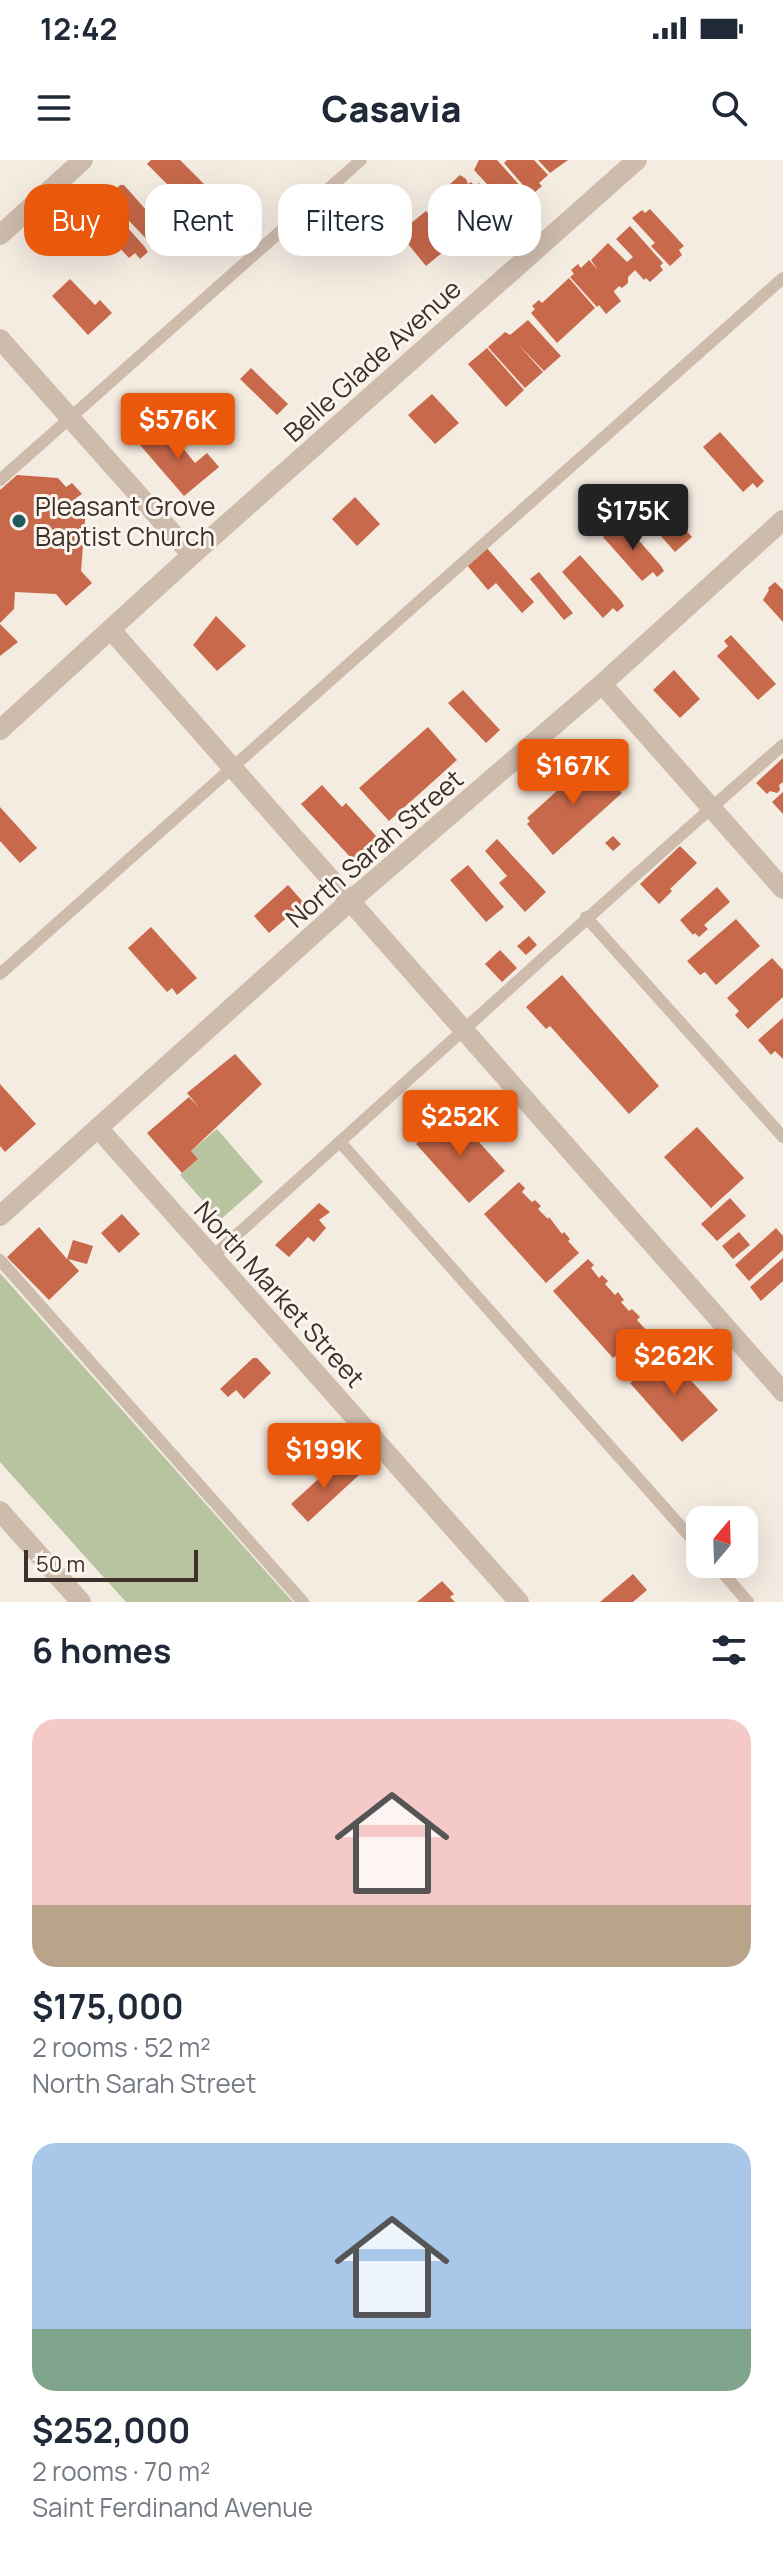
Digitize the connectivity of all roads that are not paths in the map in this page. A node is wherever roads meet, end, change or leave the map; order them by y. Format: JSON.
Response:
{"nodes":[{"id":1,"x":83,"y":160,"type":"edge"},
{"id":2,"x":361,"y":160,"type":"edge"},
{"id":3,"x":637,"y":160,"type":"edge"},
{"id":4,"x":0,"y":235,"type":"edge"},
{"id":5,"x":783,"y":278,"type":"edge"},
{"id":6,"x":0,"y":339,"type":"edge"},
{"id":7,"x":70,"y":418,"type":"junction"},
{"id":8,"x":0,"y":480,"type":"edge"},
{"id":9,"x":783,"y":520,"type":"edge"},
{"id":10,"x":192,"y":555,"type":"junction"},
{"id":11,"x":111,"y":630,"type":"junction"},
{"id":12,"x":602,"y":684,"type":"junction"},
{"id":13,"x":0,"y":730,"type":"edge"},
{"id":14,"x":783,"y":745,"type":"edge"},
{"id":15,"x":231,"y":767,"type":"junction"},
{"id":16,"x":711,"y":808,"type":"junction"},
{"id":17,"x":783,"y":889,"type":"edge"},
{"id":18,"x":349,"y":902,"type":"junction"},
{"id":19,"x":586,"y":917,"type":"junction"},
{"id":20,"x":0,"y":974,"type":"edge"},
{"id":21,"x":464,"y":1032,"type":"junction"},
{"id":22,"x":98,"y":1128,"type":"junction"},
{"id":23,"x":783,"y":1137,"type":"edge"},
{"id":24,"x":340,"y":1142,"type":"junction"},
{"id":25,"x":0,"y":1216,"type":"edge"},
{"id":26,"x":212,"y":1257,"type":"junction"},
{"id":27,"x":0,"y":1260,"type":"edge"},
{"id":28,"x":783,"y":1392,"type":"edge"},
{"id":29,"x":0,"y":1511,"type":"edge"},
{"id":30,"x":686,"y":1532,"type":"edge"},
{"id":31,"x":727,"y":1578,"type":"edge"},
{"id":32,"x":81,"y":1602,"type":"edge"},
{"id":33,"x":303,"y":1602,"type":"edge"},
{"id":34,"x":519,"y":1602,"type":"edge"},
{"id":35,"x":748,"y":1602,"type":"edge"}],
"edges":[{"from":1,"to":4,"type":"street"},
{"from":2,"to":7,"type":"lane"},
{"from":3,"to":10,"type":"street","name":"Belle Glade Avenue"},
{"from":5,"to":15,"type":"lane"},
{"from":6,"to":7,"type":"street"},
{"from":7,"to":8,"type":"lane"},
{"from":7,"to":10,"type":"street"},
{"from":9,"to":12,"type":"street","name":"North Sarah Street"},
{"from":10,"to":11,"type":"street","name":"Belle Glade Avenue"},
{"from":11,"to":13,"type":"street","name":"Belle Glade Avenue"},
{"from":11,"to":15,"type":"street"},
{"from":12,"to":16,"type":"street"},
{"from":12,"to":18,"type":"street","name":"North Sarah Street"},
{"from":14,"to":16,"type":"lane"},
{"from":15,"to":18,"type":"street"},
{"from":15,"to":20,"type":"lane"},
{"from":16,"to":17,"type":"street"},
{"from":16,"to":19,"type":"lane"},
{"from":18,"to":21,"type":"street"},
{"from":18,"to":22,"type":"street","name":"North Sarah Street"},
{"from":19,"to":21,"type":"lane"},
{"from":19,"to":23,"type":"lane"},
{"from":21,"to":24,"type":"lane"},
{"from":21,"to":28,"type":"street"},
{"from":22,"to":25,"type":"street","name":"North Sarah Street"},
{"from":22,"to":26,"type":"street","name":"North Market Street"},
{"from":24,"to":26,"type":"lane"},
{"from":24,"to":30,"type":"lane"},
{"from":26,"to":34,"type":"street","name":"North Market Street"},
{"from":27,"to":33,"type":"lane"},
{"from":29,"to":32,"type":"street"},
{"from":31,"to":35,"type":"lane"}]}
